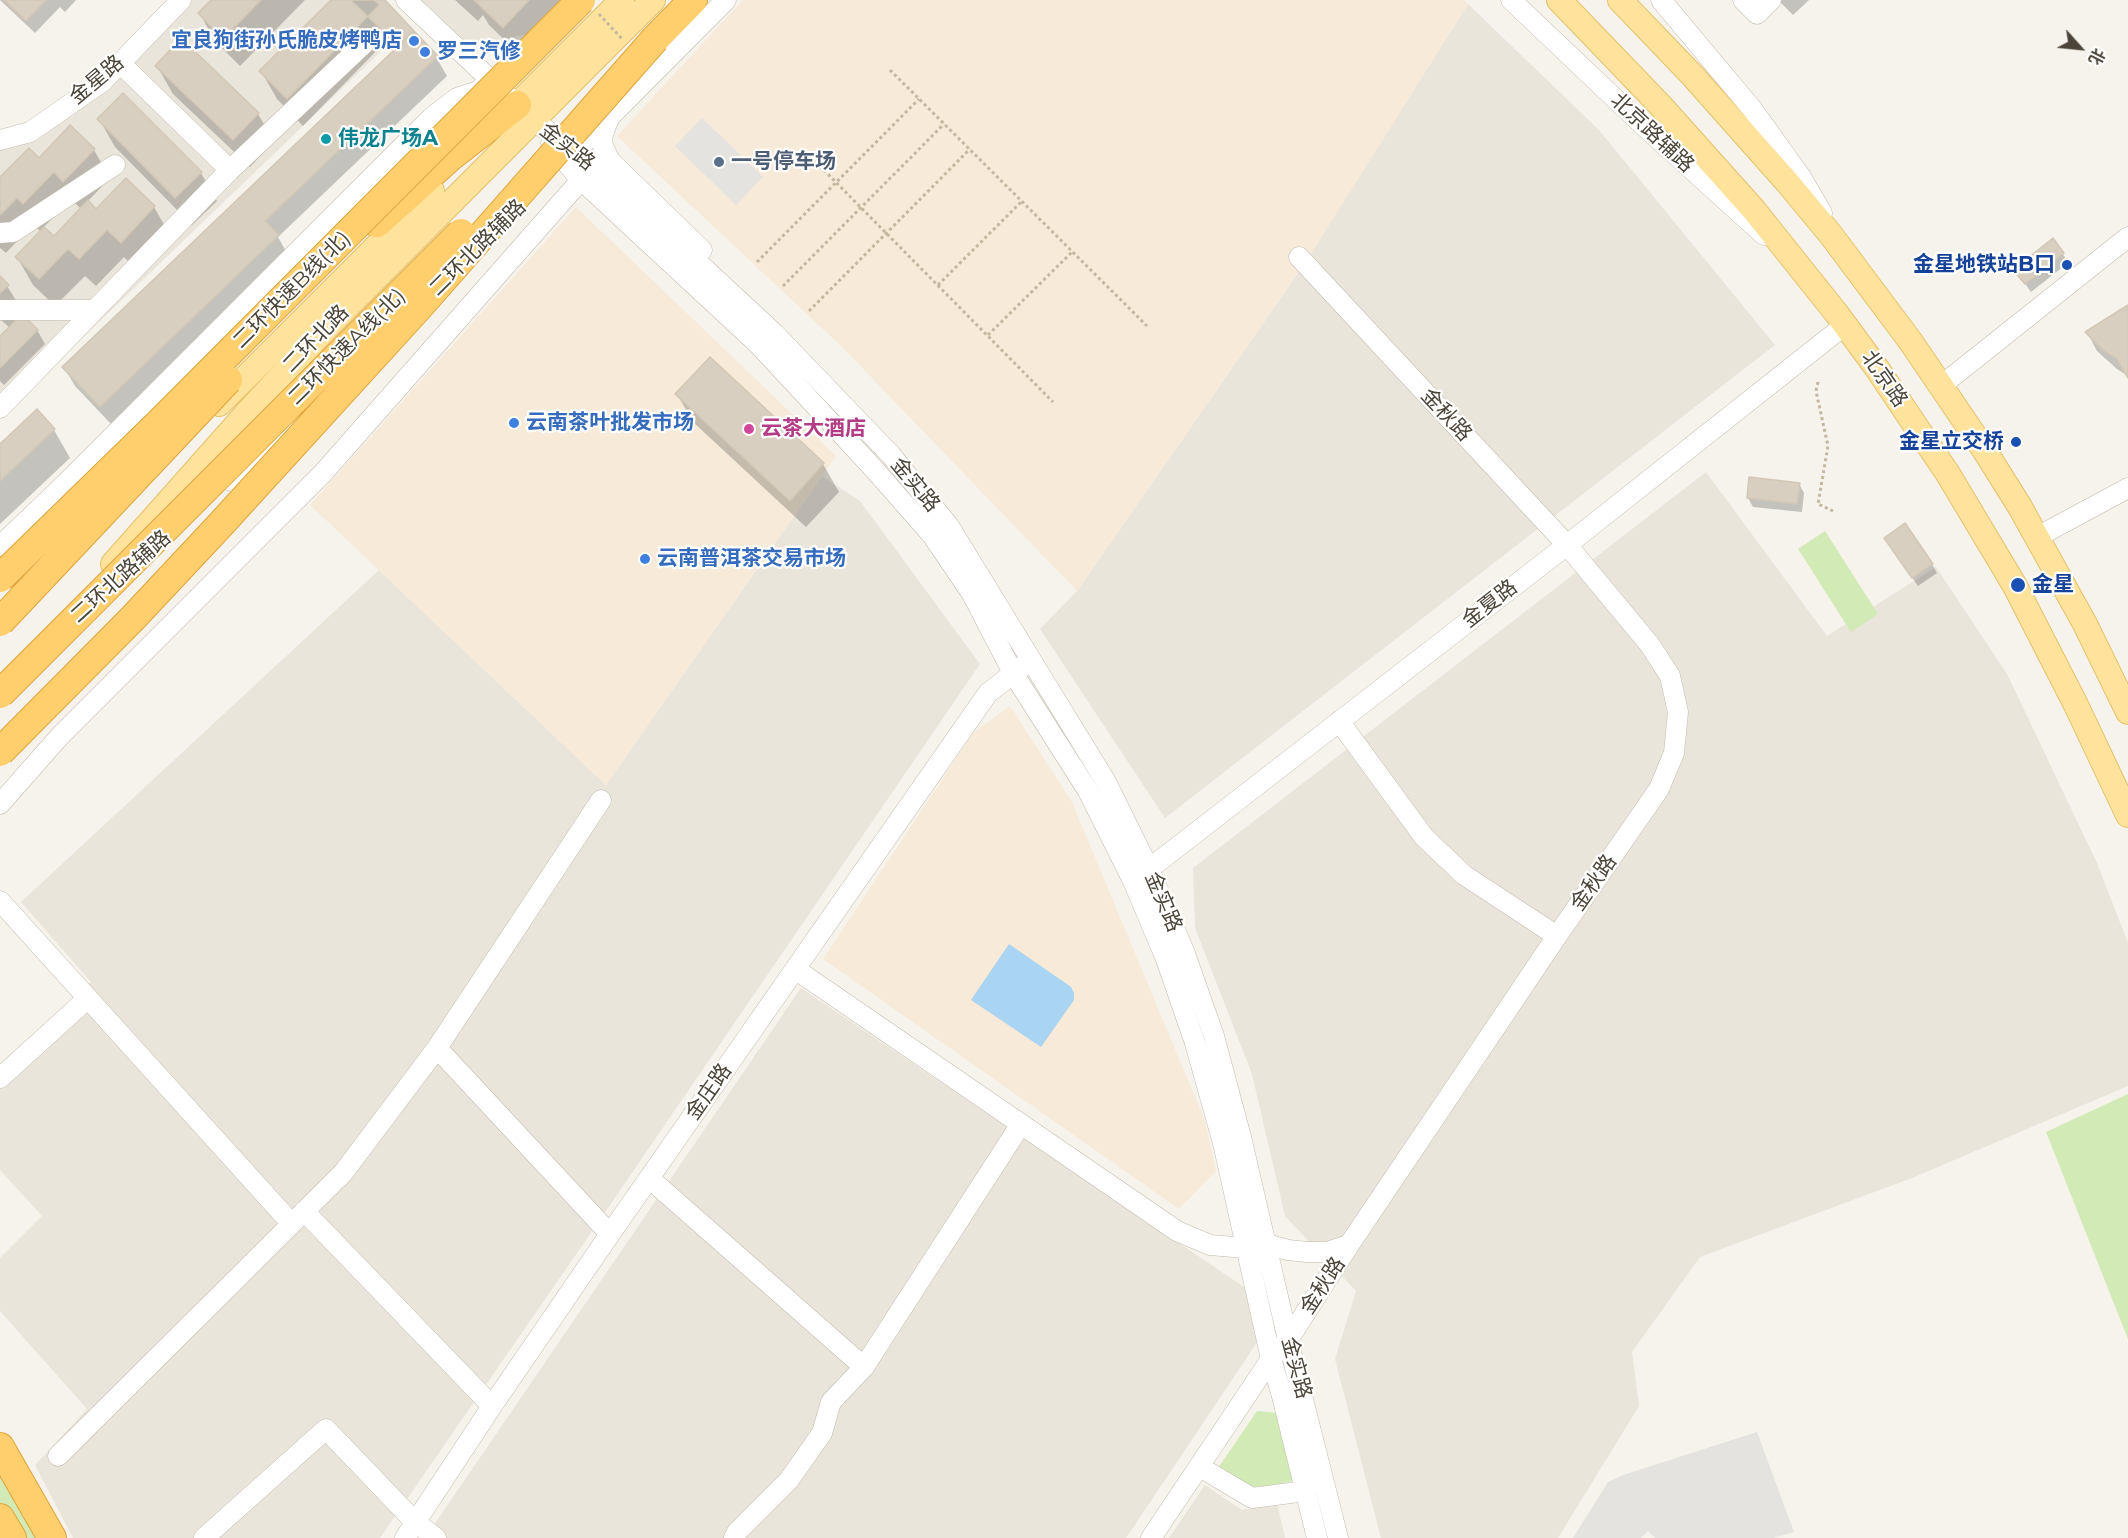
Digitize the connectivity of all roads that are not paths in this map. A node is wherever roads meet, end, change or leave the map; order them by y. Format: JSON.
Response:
{"nodes":[{"id":1,"x":406,"y":0,"type":"edge"},
{"id":2,"x":570,"y":0,"type":"edge"},
{"id":3,"x":622,"y":0,"type":"edge"},
{"id":4,"x":652,"y":0,"type":"edge"},
{"id":5,"x":693,"y":0,"type":"edge"},
{"id":6,"x":726,"y":0,"type":"edge"},
{"id":7,"x":1511,"y":0,"type":"edge"},
{"id":8,"x":1558,"y":0,"type":"edge"},
{"id":9,"x":1620,"y":0,"type":"edge"},
{"id":10,"x":1661,"y":0,"type":"edge"},
{"id":11,"x":1743,"y":0,"type":"edge"},
{"id":12,"x":1771,"y":0,"type":"edge"},
{"id":13,"x":169,"y":4,"type":"edge"},
{"id":14,"x":587,"y":4,"type":"edge"},
{"id":15,"x":370,"y":38,"type":"dead end"},
{"id":16,"x":655,"y":39,"type":"junction"},
{"id":17,"x":120,"y":63,"type":"junction"},
{"id":18,"x":517,"y":64,"type":"junction"},
{"id":19,"x":484,"y":86,"type":"junction"},
{"id":20,"x":525,"y":112,"type":"junction"},
{"id":21,"x":611,"y":116,"type":"junction"},
{"id":22,"x":0,"y":140,"type":"edge"},
{"id":23,"x":570,"y":157,"type":"junction"},
{"id":24,"x":115,"y":165,"type":"dead end"},
{"id":25,"x":230,"y":170,"type":"junction"},
{"id":26,"x":581,"y":180,"type":"junction"},
{"id":27,"x":544,"y":182,"type":"junction"},
{"id":28,"x":388,"y":212,"type":"junction"},
{"id":29,"x":0,"y":233,"type":"edge"},
{"id":30,"x":1831,"y":235,"type":"junction"},
{"id":31,"x":2128,"y":237,"type":"edge"},
{"id":32,"x":1299,"y":257,"type":"dead end"},
{"id":33,"x":1796,"y":262,"type":"junction"},
{"id":34,"x":345,"y":280,"type":"junction"},
{"id":35,"x":726,"y":288,"type":"junction"},
{"id":36,"x":0,"y":310,"type":"edge"},
{"id":37,"x":95,"y":310,"type":"junction"},
{"id":38,"x":1845,"y":325,"type":"junction"},
{"id":39,"x":1942,"y":385,"type":"junction"},
{"id":40,"x":0,"y":408,"type":"edge"},
{"id":41,"x":2128,"y":488,"type":"edge"},
{"id":42,"x":2037,"y":537,"type":"junction"},
{"id":43,"x":1567,"y":545,"type":"junction"},
{"id":44,"x":0,"y":546,"type":"edge"},
{"id":45,"x":0,"y":578,"type":"edge"},
{"id":46,"x":0,"y":587,"type":"edge"},
{"id":47,"x":0,"y":622,"type":"edge"},
{"id":48,"x":1030,"y":661,"type":"junction"},
{"id":49,"x":1013,"y":674,"type":"junction"},
{"id":50,"x":3,"y":692,"type":"edge"},
{"id":51,"x":2128,"y":712,"type":"edge"},
{"id":52,"x":1339,"y":721,"type":"junction"},
{"id":53,"x":0,"y":752,"type":"edge"},
{"id":54,"x":2105,"y":767,"type":"junction"},
{"id":55,"x":2128,"y":781,"type":"edge"},
{"id":56,"x":601,"y":800,"type":"dead end"},
{"id":57,"x":0,"y":804,"type":"edge"},
{"id":58,"x":2128,"y":815,"type":"edge"},
{"id":59,"x":1149,"y":869,"type":"junction"},
{"id":60,"x":1133,"y":881,"type":"junction"},
{"id":61,"x":0,"y":901,"type":"edge"},
{"id":62,"x":1557,"y":936,"type":"junction"},
{"id":63,"x":795,"y":969,"type":"junction"},
{"id":64,"x":88,"y":998,"type":"junction"},
{"id":65,"x":437,"y":1048,"type":"junction"},
{"id":66,"x":0,"y":1078,"type":"edge"},
{"id":67,"x":1021,"y":1124,"type":"junction"},
{"id":68,"x":649,"y":1179,"type":"junction"},
{"id":69,"x":298,"y":1217,"type":"junction"},
{"id":70,"x":610,"y":1234,"type":"junction"},
{"id":71,"x":1266,"y":1244,"type":"junction"},
{"id":72,"x":1349,"y":1245,"type":"junction"},
{"id":73,"x":1246,"y":1248,"type":"junction"},
{"id":74,"x":1288,"y":1340,"type":"junction"},
{"id":75,"x":1271,"y":1359,"type":"junction"},
{"id":76,"x":864,"y":1367,"type":"junction"},
{"id":77,"x":492,"y":1406,"type":"junction"},
{"id":78,"x":0,"y":1447,"type":"edge"},
{"id":79,"x":58,"y":1455,"type":"dead end"},
{"id":80,"x":1200,"y":1467,"type":"junction"},
{"id":81,"x":1306,"y":1491,"type":"junction"},
{"id":82,"x":0,"y":1518,"type":"edge"},
{"id":83,"x":410,"y":1530,"type":"edge"},
{"id":84,"x":12,"y":1538,"type":"edge"},
{"id":85,"x":52,"y":1538,"type":"edge"},
{"id":86,"x":204,"y":1538,"type":"edge"},
{"id":87,"x":436,"y":1538,"type":"edge"},
{"id":88,"x":734,"y":1538,"type":"edge"},
{"id":89,"x":1151,"y":1538,"type":"edge"},
{"id":90,"x":1317,"y":1538,"type":"edge"},
{"id":91,"x":1338,"y":1538,"type":"edge"}],
"edges":[{"from":1,"to":19,"type":"street","name":"金实路"},
{"from":2,"to":19,"type":"street"},
{"from":3,"to":20,"type":"main road","name":"二环北路"},
{"from":4,"to":20,"type":"main road","name":"二环北路"},
{"from":5,"to":16,"type":"highway","name":"二环快速A线(北)"},
{"from":6,"to":21,"type":"street","name":"二环北路辅路"},
{"from":7,"to":33,"type":"street","name":"北京路辅路"},
{"from":8,"to":33,"type":"main road","name":"北京路"},
{"from":9,"to":30,"type":"main road","name":"北京路"},
{"from":10,"to":30,"type":"street"},
{"from":11,"to":12,"type":"street"},
{"from":13,"to":17,"type":"street","name":"金星路"},
{"from":14,"to":18,"type":"highway","name":"二环快速B线(北)","bridge":true},
{"from":15,"to":25,"type":"street"},
{"from":16,"to":50,"type":"highway","name":"二环快速A线(北)","bridge":true},
{"from":16,"to":53,"type":"highway","bridge":true},
{"from":17,"to":22,"type":"street","name":"金星路"},
{"from":17,"to":25,"type":"street"},
{"from":18,"to":45,"type":"highway","name":"二环快速B线(北)","bridge":true},
{"from":18,"to":47,"type":"highway","bridge":true},
{"from":19,"to":20,"type":"street","name":"金实路"},
{"from":19,"to":28,"type":"main road"},
{"from":19,"to":44,"type":"street"},
{"from":20,"to":23,"type":"street","name":"金实路"},
{"from":20,"to":28,"type":"highway"},
{"from":20,"to":34,"type":"main road","name":"二环北路"},
{"from":21,"to":23,"type":"street","name":"二环北路辅路"},
{"from":21,"to":35,"type":"street"},
{"from":23,"to":26,"type":"street","name":"金实路"},
{"from":23,"to":27,"type":"street","name":"二环北路辅路"},
{"from":23,"to":35,"type":"street","name":"金实路"},
{"from":24,"to":29,"type":"street"},
{"from":25,"to":37,"type":"street"},
{"from":26,"to":49,"type":"street","name":"金实路"},
{"from":26,"to":57,"type":"street"},
{"from":27,"to":34,"type":"main road"},
{"from":27,"to":50,"type":"street","name":"二环北路辅路"},
{"from":28,"to":34,"type":"highway"},
{"from":30,"to":39,"type":"main road","name":"北京路"},
{"from":31,"to":39,"type":"street"},
{"from":32,"to":43,"type":"street","name":"金秋路"},
{"from":33,"to":38,"type":"main road","name":"北京路"},
{"from":34,"to":46,"type":"highway"},
{"from":34,"to":47,"type":"main road","name":"二环北路"},
{"from":34,"to":50,"type":"main road","name":"二环北路"},
{"from":35,"to":48,"type":"street","name":"金实路"},
{"from":36,"to":37,"type":"street"},
{"from":37,"to":40,"type":"street"},
{"from":38,"to":43,"type":"street","name":"金夏路"},
{"from":38,"to":54,"type":"main road","name":"北京路"},
{"from":39,"to":42,"type":"main road","name":"北京路"},
{"from":41,"to":42,"type":"street"},
{"from":42,"to":51,"type":"main road","name":"北京路"},
{"from":43,"to":52,"type":"street","name":"金夏路"},
{"from":43,"to":62,"type":"street","name":"金秋路"},
{"from":48,"to":49,"type":"street","name":"金庄路"},
{"from":48,"to":59,"type":"street","name":"金实路"},
{"from":49,"to":60,"type":"street","name":"金实路"},
{"from":49,"to":63,"type":"street","name":"金庄路"},
{"from":52,"to":59,"type":"street","name":"金夏路"},
{"from":52,"to":62,"type":"street"},
{"from":54,"to":55,"type":"main road"},
{"from":54,"to":58,"type":"main road","name":"北京路"},
{"from":56,"to":65,"type":"street"},
{"from":59,"to":60,"type":"street","name":"金夏路"},
{"from":59,"to":71,"type":"street","name":"金实路"},
{"from":60,"to":73,"type":"street","name":"金实路"},
{"from":61,"to":64,"type":"street"},
{"from":62,"to":72,"type":"street","name":"金秋路"},
{"from":63,"to":67,"type":"street"},
{"from":63,"to":68,"type":"street","name":"金庄路"},
{"from":64,"to":66,"type":"street"},
{"from":64,"to":69,"type":"street"},
{"from":65,"to":69,"type":"street"},
{"from":65,"to":70,"type":"street"},
{"from":67,"to":73,"type":"street"},
{"from":67,"to":76,"type":"street"},
{"from":68,"to":70,"type":"street","name":"金庄路"},
{"from":68,"to":76,"type":"street"},
{"from":69,"to":77,"type":"street"},
{"from":69,"to":79,"type":"street"},
{"from":70,"to":77,"type":"street","name":"金庄路"},
{"from":71,"to":72,"type":"street"},
{"from":71,"to":74,"type":"street","name":"金实路"},
{"from":72,"to":74,"type":"street","name":"金秋路"},
{"from":73,"to":75,"type":"street","name":"金实路"},
{"from":74,"to":75,"type":"street","name":"金秋路"},
{"from":74,"to":91,"type":"street","name":"金实路"},
{"from":75,"to":80,"type":"street","name":"金秋路"},
{"from":75,"to":81,"type":"street","name":"金实路"},
{"from":76,"to":88,"type":"street"},
{"from":77,"to":83,"type":"street","name":"金庄路"},
{"from":78,"to":85,"type":"highway"},
{"from":80,"to":81,"type":"street"},
{"from":80,"to":89,"type":"street","name":"金秋路"},
{"from":81,"to":90,"type":"street","name":"金实路"},
{"from":82,"to":84,"type":"highway"},
{"from":83,"to":86,"type":"street"},
{"from":83,"to":87,"type":"street"}]}
